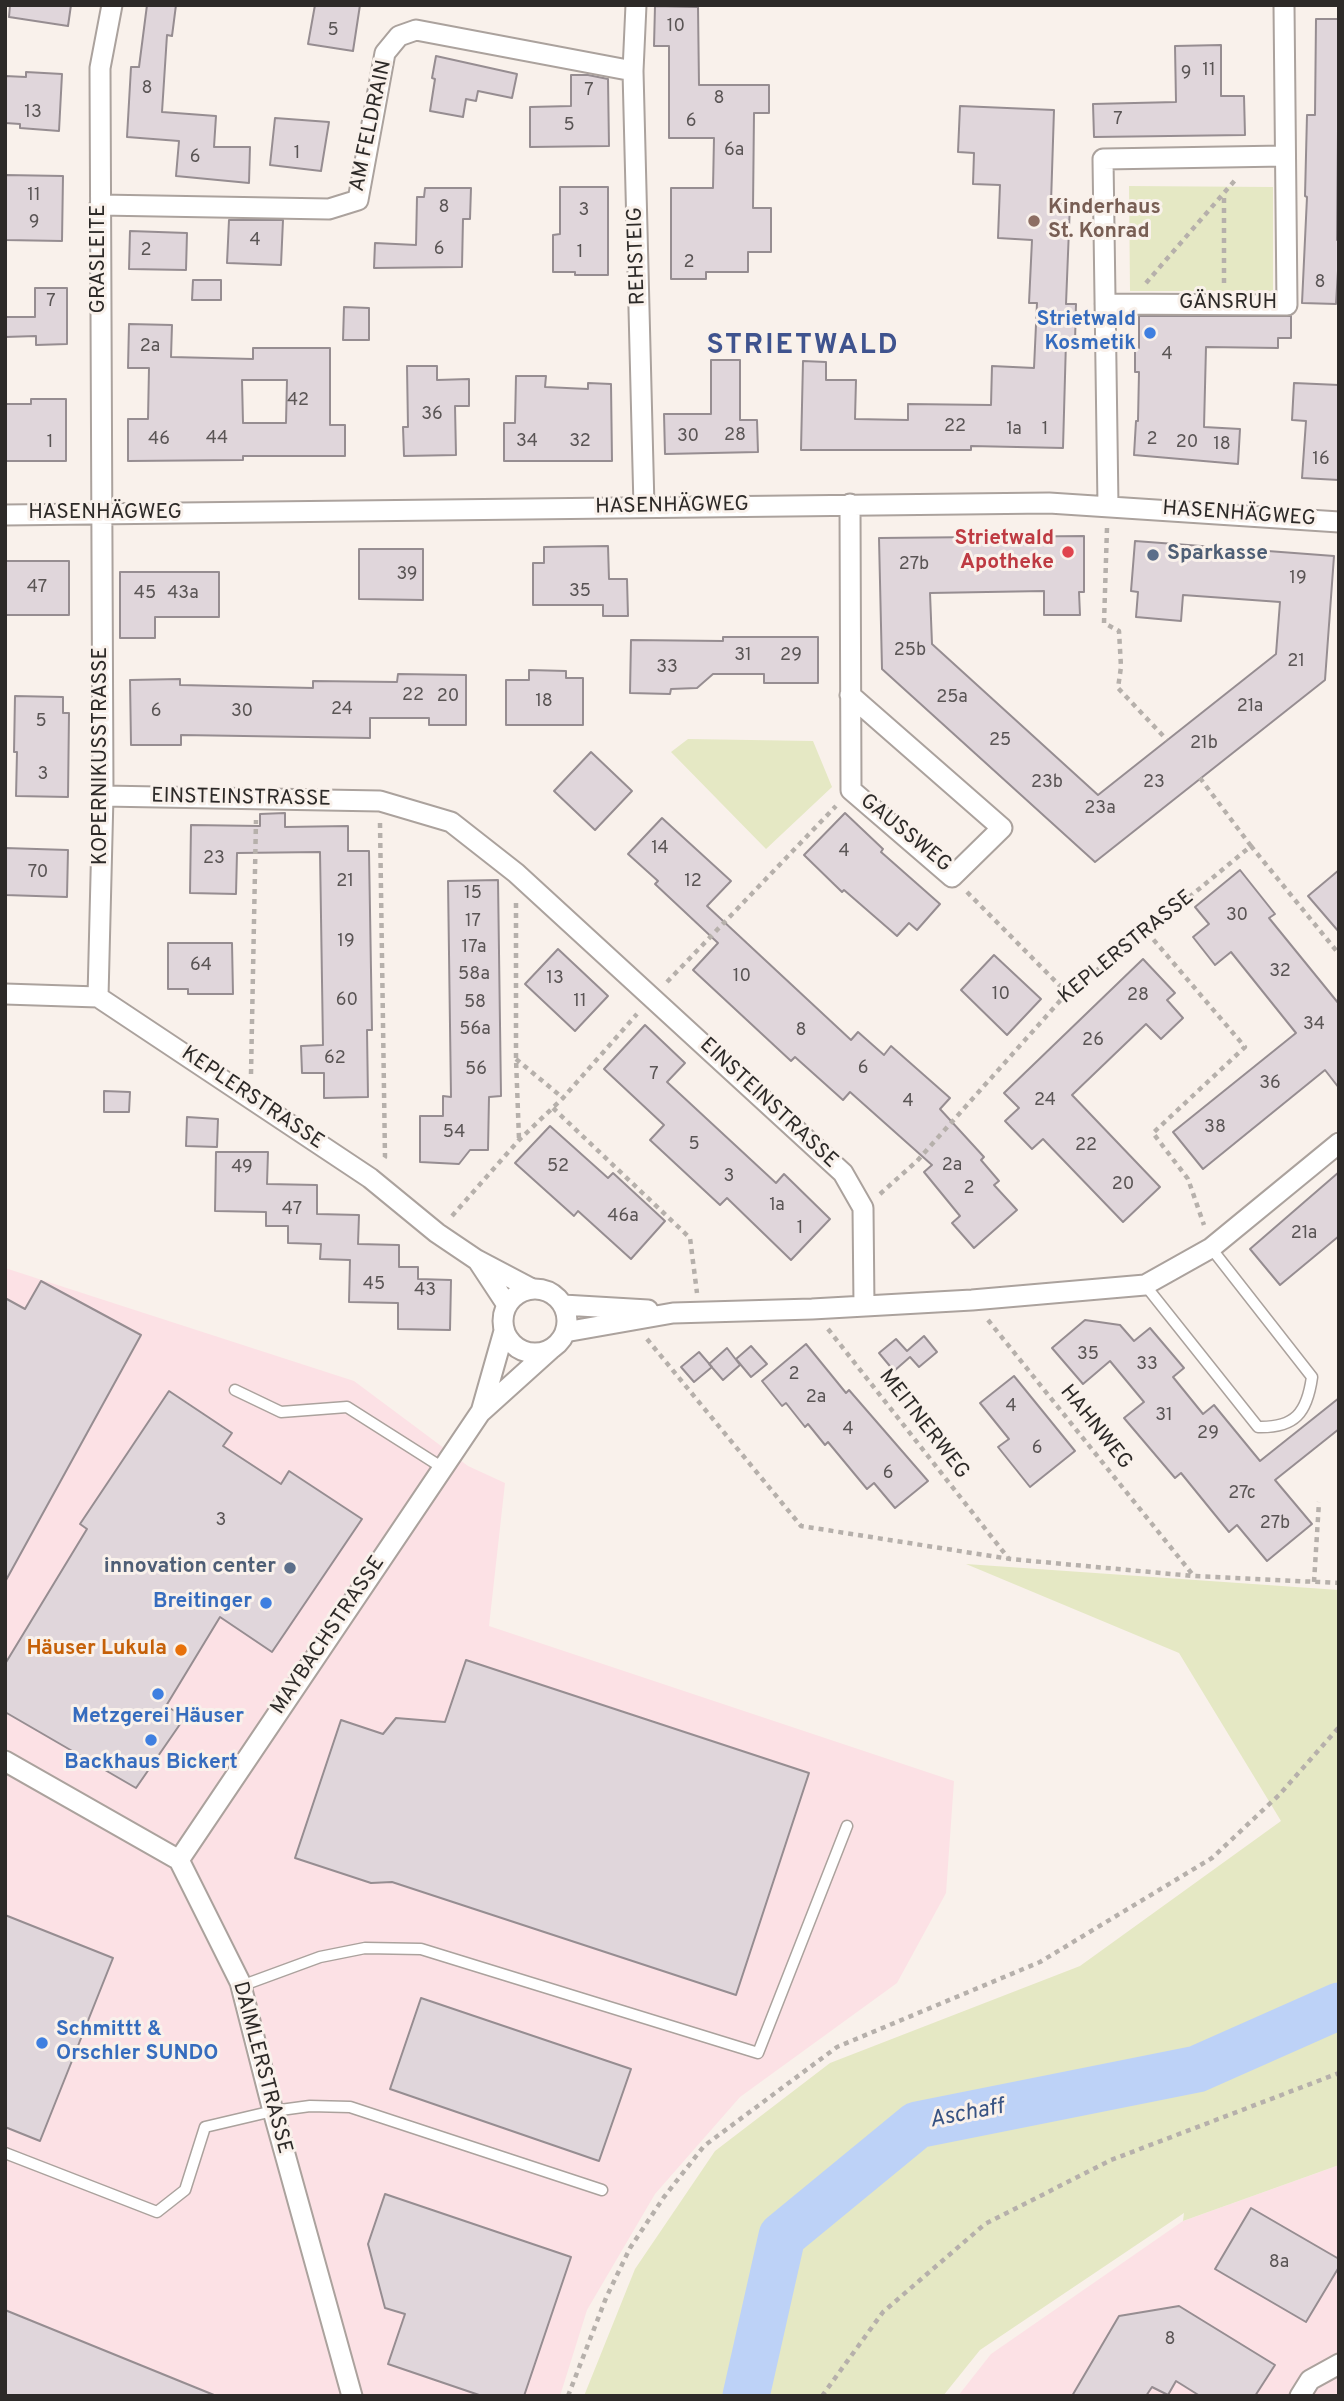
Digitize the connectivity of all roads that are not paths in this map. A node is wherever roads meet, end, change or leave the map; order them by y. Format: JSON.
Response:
{"nodes":[{"id":1,"x":113,"y":5,"type":"edge"},
{"id":2,"x":636,"y":5,"type":"edge"},
{"id":3,"x":1284,"y":5,"type":"edge"},
{"id":4,"x":633,"y":71,"type":"junction"},
{"id":5,"x":1284,"y":156,"type":"junction"},
{"id":6,"x":100,"y":205,"type":"junction"},
{"id":7,"x":1105,"y":304,"type":"junction"},
{"id":8,"x":850,"y":504,"type":"junction"},
{"id":9,"x":1108,"y":506,"type":"junction"},
{"id":10,"x":644,"y":507,"type":"junction"},
{"id":11,"x":5,"y":515,"type":"edge"},
{"id":12,"x":102,"y":515,"type":"junction"},
{"id":13,"x":1339,"y":522,"type":"edge"},
{"id":14,"x":850,"y":695,"type":"junction"},
{"id":15,"x":103,"y":796,"type":"junction"},
{"id":16,"x":5,"y":993,"type":"edge"},
{"id":17,"x":98,"y":997,"type":"junction"},
{"id":18,"x":1339,"y":1143,"type":"edge"},
{"id":19,"x":1211,"y":1248,"type":"junction"},
{"id":20,"x":477,"y":1260,"type":"junction"},
{"id":21,"x":1145,"y":1285,"type":"junction"},
{"id":22,"x":532,"y":1289,"type":"junction"},
{"id":23,"x":507,"y":1304,"type":"junction"},
{"id":24,"x":563,"y":1305,"type":"junction"},
{"id":25,"x":864,"y":1306,"type":"junction"},
{"id":26,"x":673,"y":1313,"type":"junction"},
{"id":27,"x":504,"y":1331,"type":"junction"},
{"id":28,"x":565,"y":1332,"type":"junction"},
{"id":29,"x":551,"y":1349,"type":"junction"},
{"id":30,"x":235,"y":1390,"type":"dead end"},
{"id":31,"x":480,"y":1413,"type":"junction"},
{"id":32,"x":443,"y":1468,"type":"junction"},
{"id":33,"x":5,"y":1761,"type":"edge"},
{"id":34,"x":847,"y":1826,"type":"dead end"},
{"id":35,"x":179,"y":1860,"type":"junction"},
{"id":36,"x":241,"y":1986,"type":"junction"},
{"id":37,"x":273,"y":2111,"type":"junction"},
{"id":38,"x":5,"y":2153,"type":"edge"},
{"id":39,"x":602,"y":2190,"type":"dead end"},
{"id":40,"x":1339,"y":2364,"type":"edge"},
{"id":41,"x":352,"y":2396,"type":"edge"},
{"id":42,"x":1300,"y":2396,"type":"edge"}],
"edges":[{"from":1,"to":6,"type":"street","name":"GRASLEITE"},
{"from":2,"to":4,"type":"street","name":"REHSTEIG"},
{"from":3,"to":5,"type":"street","name":"GÄNSRUH"},
{"from":4,"to":6,"type":"street","name":"AM FELDRAIN"},
{"from":4,"to":10,"type":"street","name":"REHSTEIG"},
{"from":5,"to":7,"type":"street"},
{"from":5,"to":7,"type":"street","name":"GÄNSRUH"},
{"from":6,"to":12,"type":"street","name":"GRASLEITE"},
{"from":7,"to":9,"type":"street"},
{"from":8,"to":9,"type":"street","name":"HASENHÄGWEG"},
{"from":8,"to":10,"type":"street","name":"HASENHÄGWEG"},
{"from":8,"to":14,"type":"street","name":"GAUSSWEG"},
{"from":9,"to":13,"type":"street","name":"HASENHÄGWEG"},
{"from":10,"to":12,"type":"street","name":"HASENHÄGWEG"},
{"from":11,"to":12,"type":"street","name":"HASENHÄGWEG"},
{"from":12,"to":15,"type":"street","name":"KOPERNIKUSSTRASSE"},
{"from":14,"to":14,"type":"street","name":"GAUSSWEG"},
{"from":15,"to":17,"type":"street","name":"KOPERNIKUSSTRASSE"},
{"from":15,"to":25,"type":"street","name":"EINSTEINSTRASSE"},
{"from":16,"to":17,"type":"street"},
{"from":17,"to":20,"type":"street","name":"KEPLERSTRASSE"},
{"from":18,"to":19,"type":"street","name":"KEPLERSTRASSE"},
{"from":19,"to":21,"type":"street","name":"KEPLERSTRASSE"},
{"from":19,"to":21,"type":"lane"},
{"from":20,"to":22,"type":"street","name":"KEPLERSTRASSE"},
{"from":20,"to":23,"type":"street","name":"KEPLERSTRASSE"},
{"from":21,"to":25,"type":"street","name":"KEPLERSTRASSE"},
{"from":22,"to":23,"type":"street"},
{"from":22,"to":24,"type":"street","name":"KEPLERSTRASSE"},
{"from":23,"to":27,"type":"street"},
{"from":24,"to":26,"type":"street","name":"KEPLERSTRASSE"},
{"from":24,"to":28,"type":"street"},
{"from":25,"to":26,"type":"street","name":"KEPLERSTRASSE"},
{"from":26,"to":28,"type":"street","name":"KEPLERSTRASSE"},
{"from":27,"to":29,"type":"street"},
{"from":27,"to":31,"type":"street","name":"MAYBACHSTRASSE"},
{"from":28,"to":29,"type":"street"},
{"from":29,"to":31,"type":"street","name":"MAYBACHSTRASSE"},
{"from":30,"to":32,"type":"lane"},
{"from":31,"to":32,"type":"street","name":"MAYBACHSTRASSE"},
{"from":32,"to":35,"type":"street","name":"MAYBACHSTRASSE"},
{"from":33,"to":35,"type":"street"},
{"from":34,"to":36,"type":"lane"},
{"from":35,"to":36,"type":"street","name":"DAIMLERSTRASSE"},
{"from":36,"to":37,"type":"street","name":"DAIMLERSTRASSE"},
{"from":37,"to":38,"type":"lane"},
{"from":37,"to":39,"type":"lane"},
{"from":37,"to":41,"type":"street","name":"DAIMLERSTRASSE"},
{"from":40,"to":42,"type":"street"}]}
